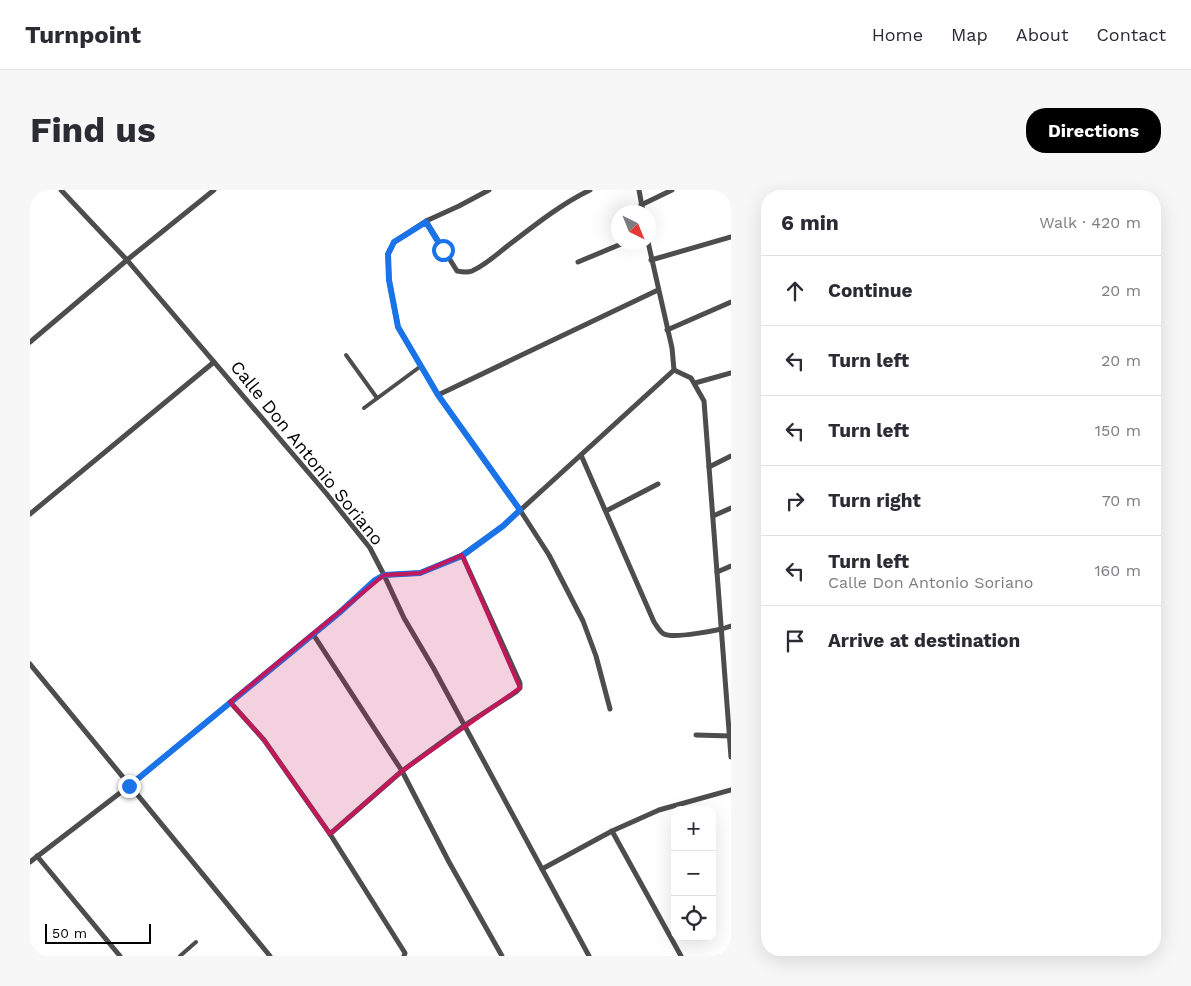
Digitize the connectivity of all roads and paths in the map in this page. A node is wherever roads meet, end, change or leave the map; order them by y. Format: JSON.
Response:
{"nodes":[{"id":1,"x":61,"y":190,"type":"edge"},
{"id":2,"x":214,"y":190,"type":"edge"},
{"id":3,"x":488,"y":190,"type":"edge"},
{"id":4,"x":590,"y":190,"type":"edge"},
{"id":5,"x":639,"y":190,"type":"edge"},
{"id":6,"x":672,"y":190,"type":"edge"},
{"id":7,"x":641,"y":205,"type":"joint"},
{"id":8,"x":426,"y":222,"type":"junction"},
{"id":9,"x":731,"y":237,"type":"edge"},
{"id":10,"x":611,"y":248,"type":"edge"},
{"id":11,"x":649,"y":250,"type":"edge"},
{"id":12,"x":127,"y":260,"type":"junction"},
{"id":13,"x":651,"y":260,"type":"junction"},
{"id":14,"x":578,"y":262,"type":"dead end"},
{"id":15,"x":658,"y":290,"type":"junction"},
{"id":16,"x":731,"y":302,"type":"edge"},
{"id":17,"x":667,"y":330,"type":"junction"},
{"id":18,"x":30,"y":342,"type":"edge"},
{"id":19,"x":346,"y":355,"type":"dead end"},
{"id":20,"x":214,"y":362,"type":"junction"},
{"id":21,"x":421,"y":366,"type":"junction"},
{"id":22,"x":674,"y":370,"type":"junction"},
{"id":23,"x":731,"y":373,"type":"edge"},
{"id":24,"x":695,"y":383,"type":"junction"},
{"id":25,"x":438,"y":395,"type":"junction"},
{"id":26,"x":377,"y":398,"type":"junction"},
{"id":27,"x":364,"y":408,"type":"dead end"},
{"id":28,"x":581,"y":455,"type":"junction"},
{"id":29,"x":731,"y":456,"type":"edge"},
{"id":30,"x":709,"y":467,"type":"junction"},
{"id":31,"x":658,"y":484,"type":"dead end"},
{"id":32,"x":731,"y":508,"type":"edge"},
{"id":33,"x":520,"y":510,"type":"junction"},
{"id":34,"x":606,"y":511,"type":"junction"},
{"id":35,"x":30,"y":514,"type":"edge"},
{"id":36,"x":713,"y":516,"type":"junction"},
{"id":37,"x":462,"y":556,"type":"junction"},
{"id":38,"x":731,"y":566,"type":"edge"},
{"id":39,"x":717,"y":572,"type":"junction"},
{"id":40,"x":384,"y":575,"type":"junction"},
{"id":41,"x":731,"y":626,"type":"edge"},
{"id":42,"x":721,"y":630,"type":"junction"},
{"id":43,"x":313,"y":634,"type":"junction"},
{"id":44,"x":31,"y":668,"type":"edge"},
{"id":45,"x":728,"y":679,"type":"edge"},
{"id":46,"x":230,"y":702,"type":"junction"},
{"id":47,"x":610,"y":709,"type":"dead end"},
{"id":48,"x":465,"y":725,"type":"junction"},
{"id":49,"x":696,"y":734,"type":"dead end"},
{"id":50,"x":730,"y":736,"type":"edge"},
{"id":51,"x":731,"y":757,"type":"edge"},
{"id":52,"x":402,"y":771,"type":"junction"},
{"id":53,"x":129,"y":786,"type":"junction"},
{"id":54,"x":731,"y":790,"type":"edge"},
{"id":55,"x":612,"y":831,"type":"junction"},
{"id":56,"x":330,"y":834,"type":"junction"},
{"id":57,"x":37,"y":856,"type":"junction"},
{"id":58,"x":30,"y":862,"type":"edge"},
{"id":59,"x":542,"y":869,"type":"junction"},
{"id":60,"x":196,"y":942,"type":"dead end"},
{"id":61,"x":120,"y":956,"type":"edge"},
{"id":62,"x":180,"y":956,"type":"edge"},
{"id":63,"x":270,"y":956,"type":"edge"},
{"id":64,"x":404,"y":956,"type":"edge"},
{"id":65,"x":502,"y":956,"type":"edge"},
{"id":66,"x":589,"y":956,"type":"edge"},
{"id":67,"x":681,"y":956,"type":"edge"}],
"edges":[{"from":1,"to":12,"type":"street","name":"Calle Don Antonio Soriano"},
{"from":2,"to":12,"type":"street"},
{"from":3,"to":8,"type":"street"},
{"from":4,"to":8,"type":"street"},
{"from":5,"to":7,"type":"street"},
{"from":6,"to":7,"type":"street"},
{"from":8,"to":21,"type":"street"},
{"from":9,"to":13,"type":"street"},
{"from":10,"to":14,"type":"street"},
{"from":11,"to":13,"type":"street"},
{"from":12,"to":18,"type":"street"},
{"from":12,"to":20,"type":"street","name":"Calle Don Antonio Soriano"},
{"from":13,"to":15,"type":"street"},
{"from":15,"to":17,"type":"street"},
{"from":15,"to":25,"type":"street"},
{"from":16,"to":17,"type":"street"},
{"from":17,"to":22,"type":"street"},
{"from":19,"to":26,"type":"lane"},
{"from":20,"to":35,"type":"street"},
{"from":20,"to":40,"type":"street","name":"Calle Don Antonio Soriano"},
{"from":21,"to":25,"type":"street"},
{"from":21,"to":26,"type":"lane"},
{"from":22,"to":24,"type":"street"},
{"from":22,"to":28,"type":"street"},
{"from":23,"to":24,"type":"street"},
{"from":24,"to":30,"type":"street"},
{"from":25,"to":33,"type":"street"},
{"from":26,"to":27,"type":"lane"},
{"from":28,"to":33,"type":"street"},
{"from":28,"to":34,"type":"street"},
{"from":29,"to":30,"type":"street"},
{"from":30,"to":36,"type":"street"},
{"from":31,"to":34,"type":"street"},
{"from":32,"to":36,"type":"street"},
{"from":33,"to":37,"type":"street"},
{"from":33,"to":47,"type":"street"},
{"from":34,"to":42,"type":"street"},
{"from":36,"to":39,"type":"street"},
{"from":37,"to":40,"type":"street"},
{"from":37,"to":48,"type":"street"},
{"from":38,"to":39,"type":"street"},
{"from":39,"to":42,"type":"street"},
{"from":40,"to":43,"type":"street"},
{"from":40,"to":48,"type":"street","name":"Calle Don Antonio Soriano"},
{"from":41,"to":42,"type":"street"},
{"from":42,"to":45,"type":"street"},
{"from":43,"to":46,"type":"street"},
{"from":43,"to":52,"type":"street"},
{"from":44,"to":53,"type":"street"},
{"from":45,"to":50,"type":"street"},
{"from":46,"to":53,"type":"street"},
{"from":46,"to":56,"type":"street"},
{"from":48,"to":52,"type":"street"},
{"from":48,"to":59,"type":"street","name":"Calle Don Antonio Soriano"},
{"from":49,"to":50,"type":"street"},
{"from":50,"to":51,"type":"street"},
{"from":52,"to":56,"type":"street"},
{"from":52,"to":65,"type":"street"},
{"from":53,"to":57,"type":"street"},
{"from":53,"to":63,"type":"street"},
{"from":54,"to":55,"type":"street"},
{"from":55,"to":59,"type":"street"},
{"from":55,"to":67,"type":"street"},
{"from":56,"to":64,"type":"street"},
{"from":57,"to":58,"type":"street"},
{"from":57,"to":61,"type":"street"},
{"from":59,"to":66,"type":"street","name":"Calle Don Antonio Soriano"},
{"from":60,"to":62,"type":"lane"}]}
